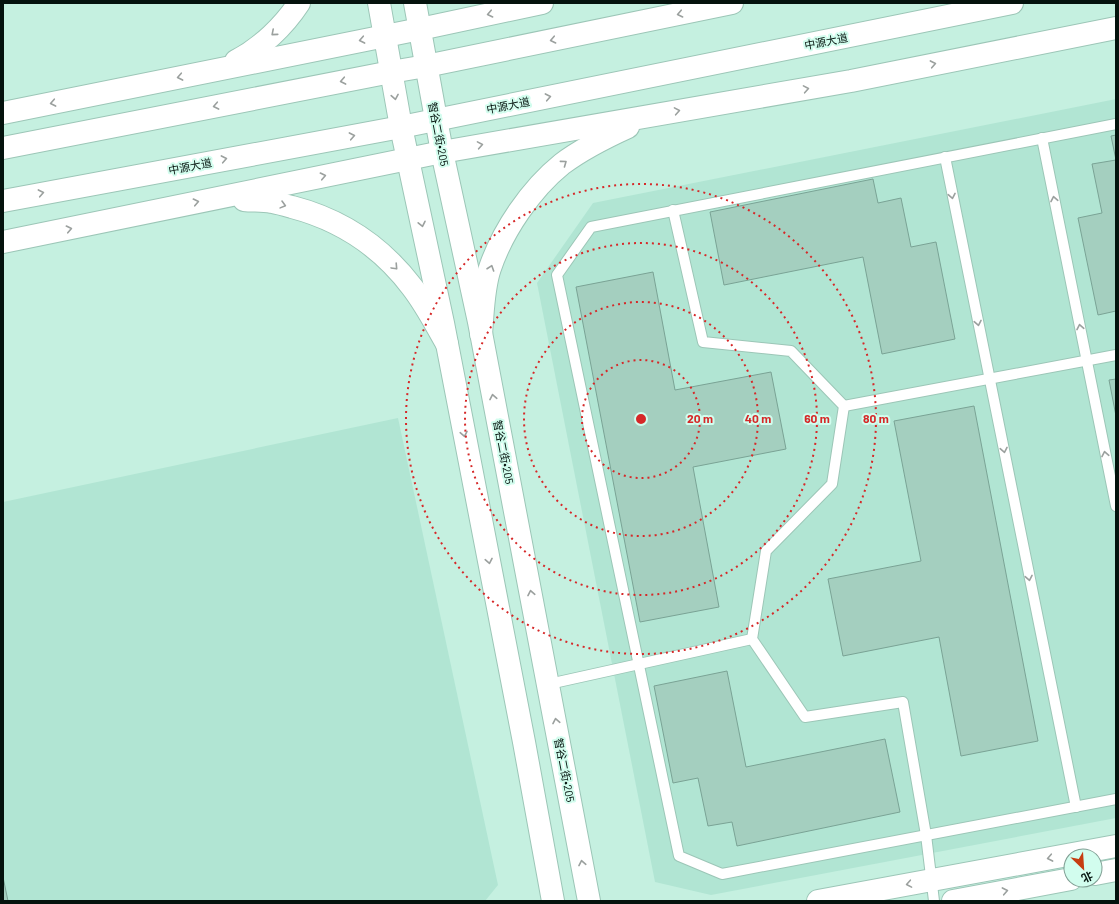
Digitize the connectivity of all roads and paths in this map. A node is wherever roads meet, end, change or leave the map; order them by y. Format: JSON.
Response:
{"nodes":[{"id":1,"x":299,"y":3,"type":"edge"},
{"id":2,"x":379,"y":3,"type":"edge"},
{"id":3,"x":415,"y":3,"type":"edge"},
{"id":4,"x":542,"y":3,"type":"edge"},
{"id":5,"x":732,"y":3,"type":"edge"},
{"id":6,"x":1012,"y":3,"type":"edge"},
{"id":7,"x":1116,"y":28,"type":"edge"},
{"id":8,"x":420,"y":29,"type":"junction"},
{"id":9,"x":385,"y":36,"type":"junction"},
{"id":10,"x":426,"y":66,"type":"junction"},
{"id":11,"x":219,"y":69,"type":"junction"},
{"id":12,"x":391,"y":72,"type":"junction"},
{"id":13,"x":3,"y":113,"type":"edge"},
{"id":14,"x":651,"y":116,"type":"junction"},
{"id":15,"x":437,"y":119,"type":"junction"},
{"id":16,"x":1116,"y":124,"type":"edge"},
{"id":17,"x":400,"y":127,"type":"junction"},
{"id":18,"x":1042,"y":138,"type":"junction"},
{"id":19,"x":3,"y":148,"type":"edge"},
{"id":20,"x":442,"y":152,"type":"junction"},
{"id":21,"x":944,"y":157,"type":"junction"},
{"id":22,"x":408,"y":159,"type":"junction"},
{"id":23,"x":217,"y":198,"type":"junction"},
{"id":24,"x":3,"y":201,"type":"edge"},
{"id":25,"x":673,"y":210,"type":"junction"},
{"id":26,"x":3,"y":242,"type":"edge"},
{"id":27,"x":481,"y":334,"type":"junction"},
{"id":28,"x":447,"y":344,"type":"junction"},
{"id":29,"x":1116,"y":355,"type":"edge"},
{"id":30,"x":1087,"y":360,"type":"junction"},
{"id":31,"x":989,"y":379,"type":"junction"},
{"id":32,"x":844,"y":406,"type":"junction"},
{"id":33,"x":1116,"y":506,"type":"edge"},
{"id":34,"x":752,"y":639,"type":"junction"},
{"id":35,"x":639,"y":664,"type":"junction"},
{"id":36,"x":549,"y":684,"type":"junction"},
{"id":37,"x":1116,"y":799,"type":"edge"},
{"id":38,"x":1076,"y":807,"type":"junction"},
{"id":39,"x":926,"y":835,"type":"junction"},
{"id":40,"x":1116,"y":846,"type":"edge"},
{"id":41,"x":1116,"y":870,"type":"edge"},
{"id":42,"x":1103,"y":872,"type":"edge"},
{"id":43,"x":1063,"y":880,"type":"edge"},
{"id":44,"x":933,"y":891,"type":"edge"},
{"id":45,"x":553,"y":901,"type":"edge"},
{"id":46,"x":589,"y":901,"type":"edge"},
{"id":47,"x":818,"y":901,"type":"edge"},
{"id":48,"x":953,"y":901,"type":"edge"}],
"edges":[{"from":1,"to":11,"type":"main road","one_way":true},
{"from":2,"to":9,"type":"main road"},
{"from":3,"to":8,"type":"main road","name":"智谷二街•205"},
{"from":4,"to":8,"type":"main road","one_way":true},
{"from":5,"to":10,"type":"main road","one_way":true},
{"from":15,"to":6,"type":"main road","name":"中源大道","one_way":true},
{"from":14,"to":7,"type":"main road","one_way":true},
{"from":8,"to":9,"type":"main road"},
{"from":8,"to":10,"type":"main road","name":"智谷二街•205"},
{"from":9,"to":11,"type":"main road","one_way":true},
{"from":9,"to":12,"type":"main road"},
{"from":10,"to":12,"type":"main road"},
{"from":10,"to":15,"type":"main road","name":"智谷二街•205"},
{"from":11,"to":13,"type":"main road","one_way":true},
{"from":12,"to":17,"type":"main road","one_way":true},
{"from":12,"to":19,"type":"main road","one_way":true},
{"from":20,"to":14,"type":"main road","one_way":true},
{"from":27,"to":14,"type":"main road","one_way":true},
{"from":15,"to":17,"type":"main road","name":"中源大道"},
{"from":15,"to":20,"type":"main road","name":"智谷二街•205"},
{"from":16,"to":18,"type":"lane"},
{"from":17,"to":22,"type":"main road"},
{"from":24,"to":17,"type":"main road","name":"中源大道","one_way":true},
{"from":18,"to":21,"type":"lane"},
{"from":30,"to":18,"type":"lane","one_way":true},
{"from":20,"to":22,"type":"main road"},
{"from":20,"to":27,"type":"main road","name":"智谷二街•205"},
{"from":21,"to":25,"type":"lane"},
{"from":21,"to":31,"type":"lane","one_way":true},
{"from":23,"to":22,"type":"main road","one_way":true},
{"from":22,"to":28,"type":"main road","one_way":true},
{"from":26,"to":23,"type":"main road","one_way":true},
{"from":23,"to":28,"type":"main road","one_way":true},
{"from":25,"to":32,"type":"lane"},
{"from":25,"to":35,"type":"lane"},
{"from":36,"to":27,"type":"main road","name":"智谷二街•205","one_way":true},
{"from":28,"to":45,"type":"main road","one_way":true},
{"from":29,"to":30,"type":"lane"},
{"from":30,"to":31,"type":"lane"},
{"from":33,"to":30,"type":"lane","one_way":true},
{"from":31,"to":32,"type":"lane"},
{"from":31,"to":38,"type":"lane","one_way":true},
{"from":32,"to":34,"type":"lane"},
{"from":34,"to":35,"type":"lane"},
{"from":34,"to":39,"type":"lane"},
{"from":35,"to":36,"type":"lane"},
{"from":35,"to":39,"type":"lane"},
{"from":46,"to":36,"type":"main road","name":"智谷二街•205","one_way":true},
{"from":37,"to":38,"type":"lane"},
{"from":38,"to":39,"type":"lane"},
{"from":39,"to":44,"type":"lane"},
{"from":40,"to":44,"type":"main road","one_way":true},
{"from":41,"to":42,"type":"main road"},
{"from":48,"to":43,"type":"main road","one_way":true},
{"from":44,"to":47,"type":"main road","one_way":true}]}
